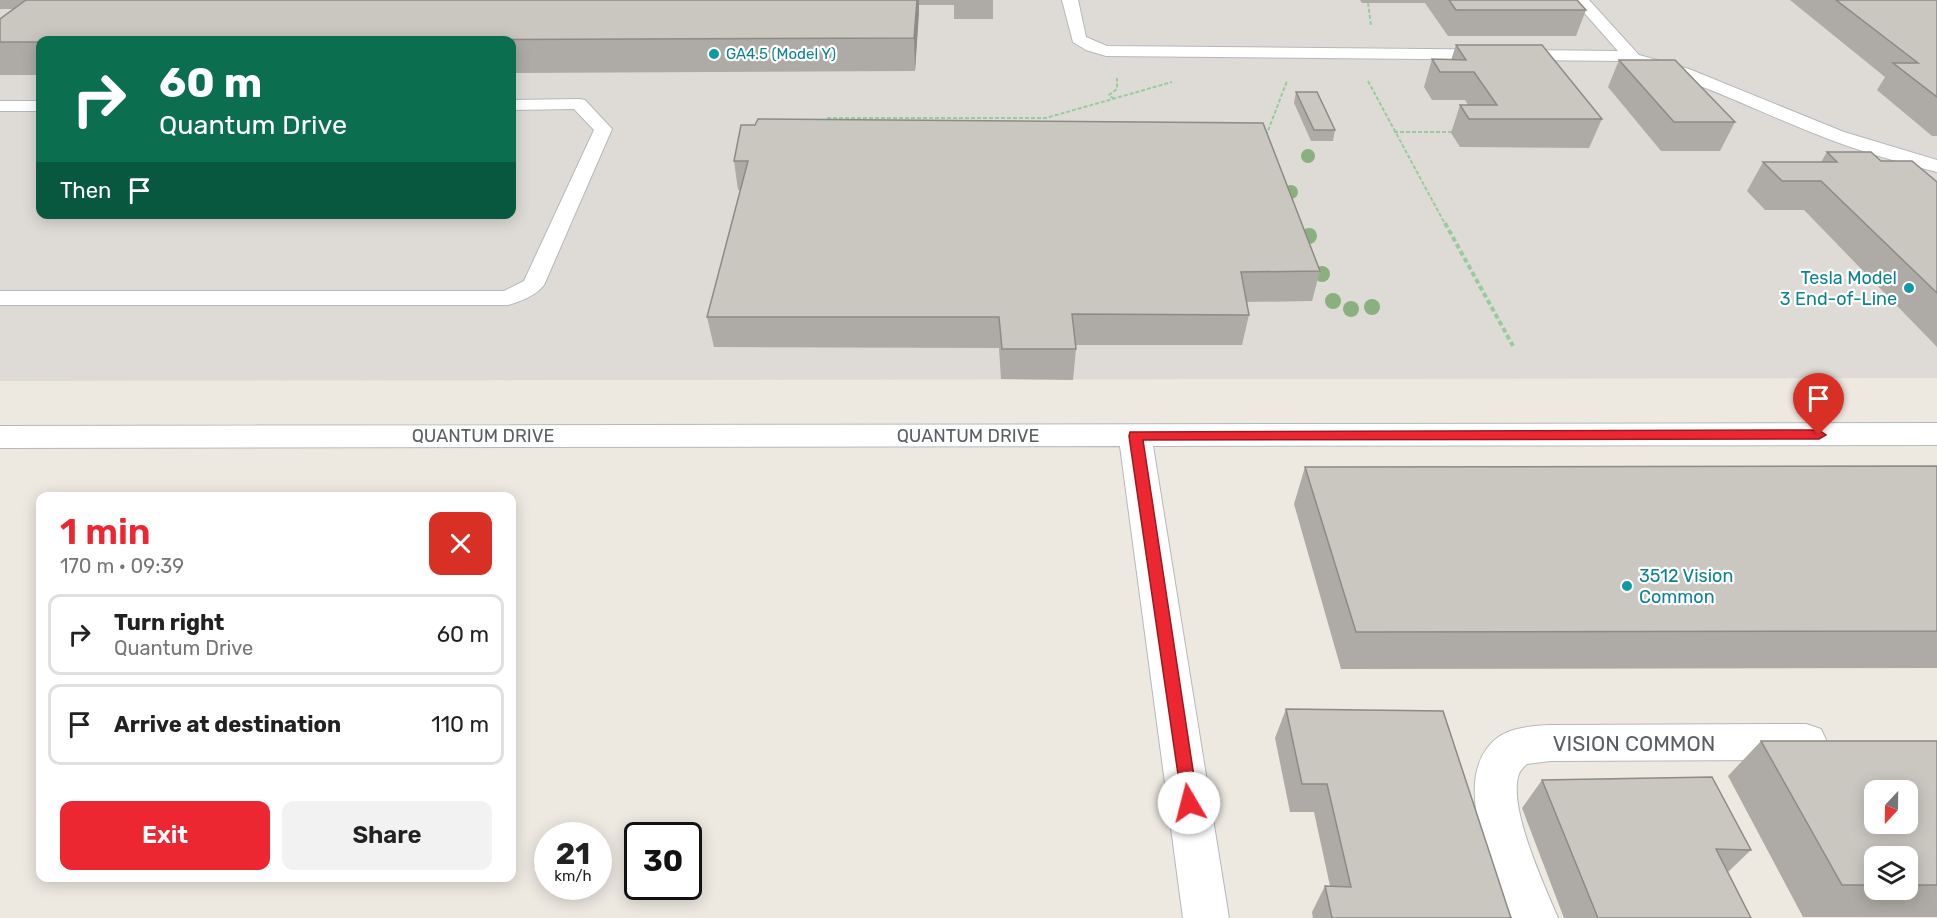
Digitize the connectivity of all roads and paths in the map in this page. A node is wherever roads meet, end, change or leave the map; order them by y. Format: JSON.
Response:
{"nodes":[{"id":1,"x":1070,"y":0,"type":"edge"},
{"id":2,"x":1581,"y":0,"type":"edge"},
{"id":3,"x":1633,"y":58,"type":"junction"},
{"id":4,"x":1289,"y":76,"type":"dead end"},
{"id":5,"x":1367,"y":79,"type":"dead end"},
{"id":6,"x":1180,"y":80,"type":"dead end"},
{"id":7,"x":516,"y":105,"type":"edge"},
{"id":8,"x":0,"y":106,"type":"edge"},
{"id":9,"x":36,"y":106,"type":"edge"},
{"id":10,"x":826,"y":118,"type":"edge"},
{"id":11,"x":1394,"y":132,"type":"junction"},
{"id":12,"x":1463,"y":132,"type":"edge"},
{"id":13,"x":1266,"y":136,"type":"edge"},
{"id":14,"x":1932,"y":174,"type":"edge"},
{"id":15,"x":0,"y":298,"type":"edge"},
{"id":16,"x":1513,"y":346,"type":"dead end"},
{"id":17,"x":1937,"y":434,"type":"edge"},
{"id":18,"x":1135,"y":436,"type":"junction"},
{"id":19,"x":0,"y":437,"type":"edge"},
{"id":20,"x":1843,"y":742,"type":"edge"},
{"id":21,"x":1206,"y":918,"type":"edge"},
{"id":22,"x":1534,"y":918,"type":"edge"}],
"edges":[{"from":1,"to":3,"type":"lane"},
{"from":2,"to":3,"type":"lane"},
{"from":3,"to":14,"type":"lane"},
{"from":4,"to":13,"type":"path"},
{"from":5,"to":11,"type":"path"},
{"from":6,"to":10,"type":"path"},
{"from":7,"to":15,"type":"lane"},
{"from":8,"to":9,"type":"lane"},
{"from":11,"to":12,"type":"path"},
{"from":11,"to":16,"type":"path"},
{"from":17,"to":18,"type":"street","name":"QUANTUM DRIVE"},
{"from":18,"to":19,"type":"street","name":"QUANTUM DRIVE"},
{"from":18,"to":21,"type":"street"},
{"from":20,"to":22,"type":"street","name":"VISION COMMON"}]}
